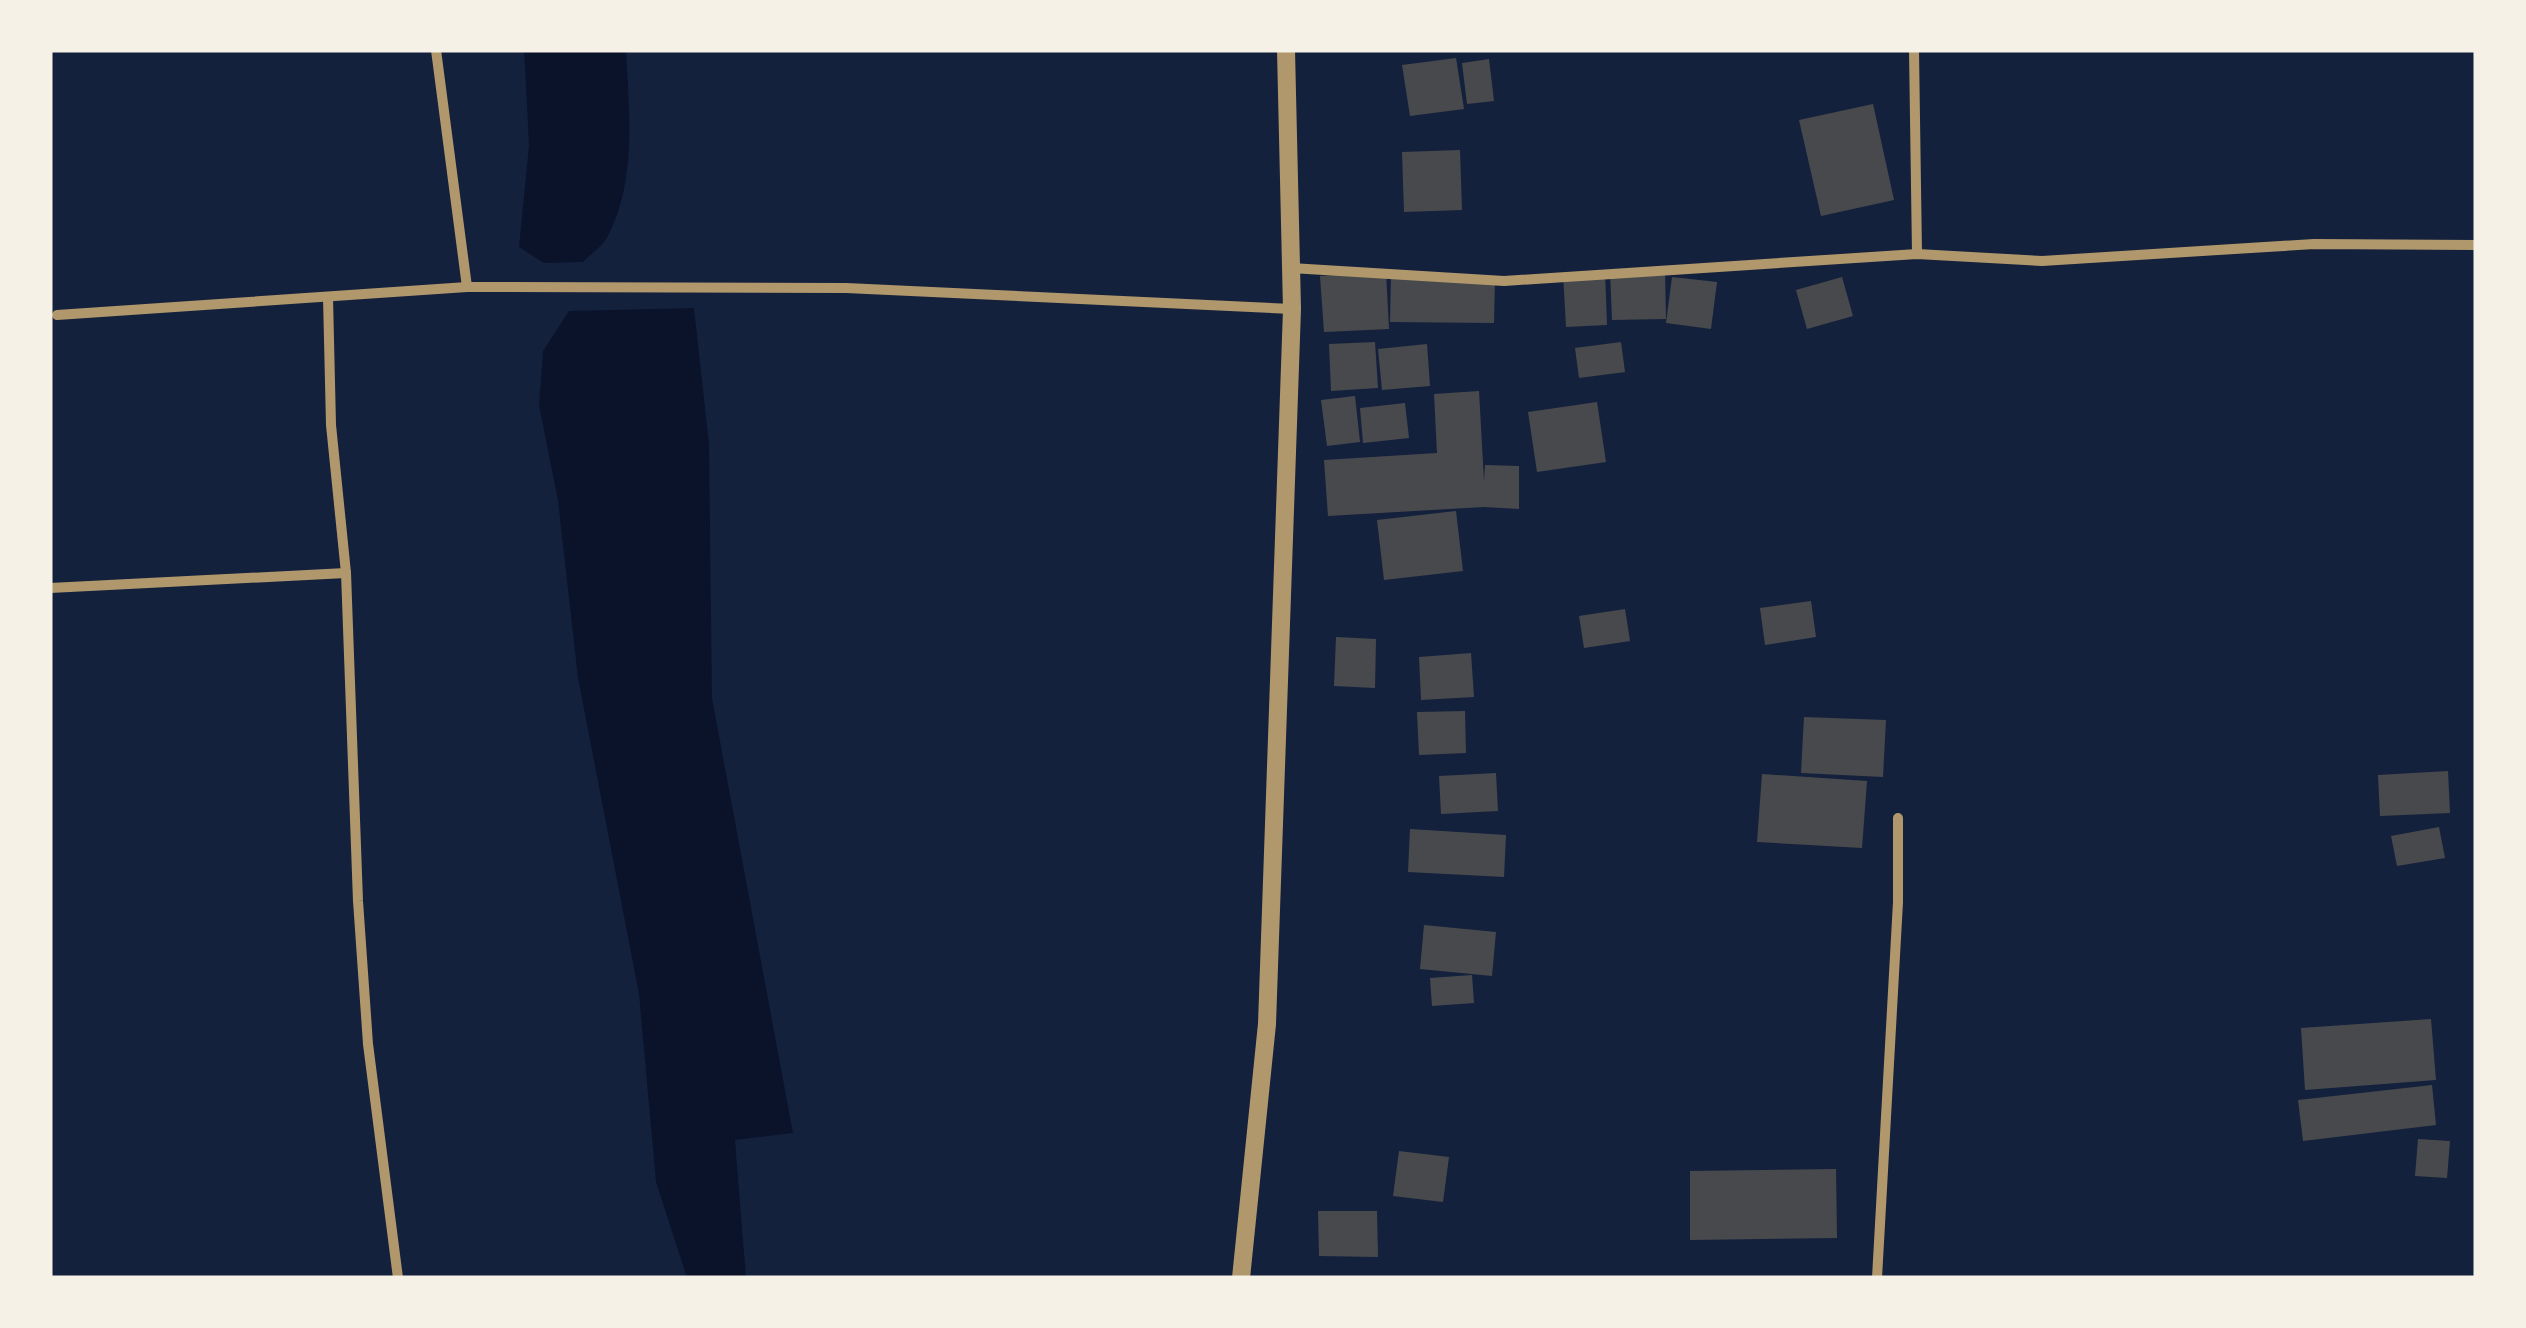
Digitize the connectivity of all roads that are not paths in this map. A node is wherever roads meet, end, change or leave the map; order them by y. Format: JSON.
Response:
{"nodes":[{"id":1,"x":436,"y":50,"type":"edge"},
{"id":2,"x":1286,"y":50,"type":"edge"},
{"id":3,"x":1914,"y":50,"type":"edge"},
{"id":4,"x":2476,"y":245,"type":"edge"},
{"id":5,"x":1917,"y":254,"type":"junction"},
{"id":6,"x":1291,"y":268,"type":"junction"},
{"id":7,"x":467,"y":287,"type":"junction"},
{"id":8,"x":328,"y":297,"type":"junction"},
{"id":9,"x":1292,"y":309,"type":"junction"},
{"id":10,"x":57,"y":315,"type":"dead end"},
{"id":11,"x":346,"y":573,"type":"junction"},
{"id":12,"x":50,"y":588,"type":"edge"},
{"id":13,"x":1898,"y":818,"type":"dead end"},
{"id":14,"x":398,"y":1278,"type":"edge"},
{"id":15,"x":1241,"y":1278,"type":"edge"},
{"id":16,"x":1877,"y":1278,"type":"edge"}],
"edges":[{"from":1,"to":7,"type":"street"},
{"from":2,"to":6,"type":"street"},
{"from":3,"to":5,"type":"street"},
{"from":4,"to":5,"type":"street"},
{"from":5,"to":6,"type":"street"},
{"from":6,"to":9,"type":"street"},
{"from":7,"to":8,"type":"street"},
{"from":7,"to":9,"type":"street"},
{"from":8,"to":10,"type":"street"},
{"from":8,"to":11,"type":"street"},
{"from":9,"to":15,"type":"street"},
{"from":11,"to":12,"type":"street"},
{"from":11,"to":14,"type":"street"},
{"from":13,"to":16,"type":"street"}]}
